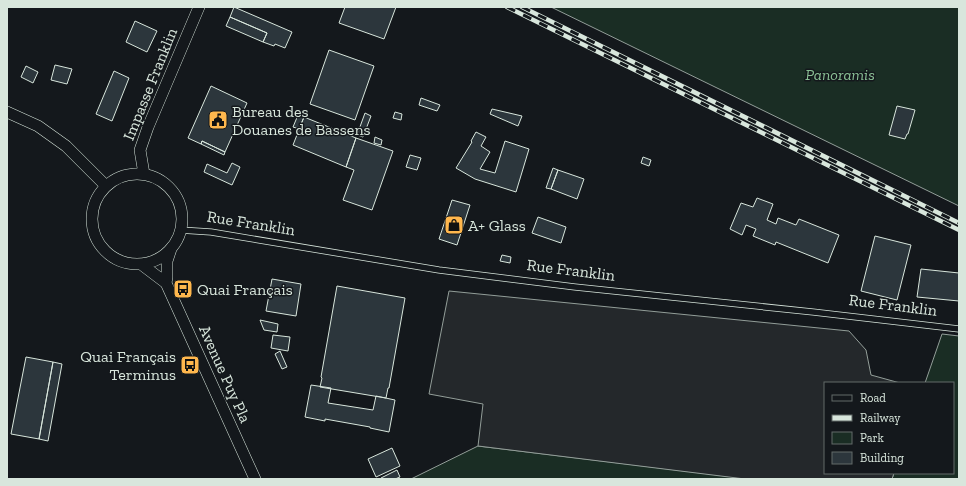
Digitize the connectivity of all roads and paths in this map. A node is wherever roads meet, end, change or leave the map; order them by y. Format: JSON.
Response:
{"nodes":[{"id":1,"x":199,"y":7,"type":"edge"},
{"id":2,"x":7,"y":112,"type":"edge"},
{"id":3,"x":144,"y":174,"type":"junction"},
{"id":4,"x":106,"y":186,"type":"junction"},
{"id":5,"x":180,"y":230,"type":"junction"},
{"id":6,"x":171,"y":248,"type":"junction"},
{"id":7,"x":141,"y":264,"type":"junction"},
{"id":8,"x":166,"y":283,"type":"junction"},
{"id":9,"x":959,"y":329,"type":"edge"},
{"id":10,"x":255,"y":479,"type":"edge"}],
"edges":[{"from":1,"to":3,"type":"street","name":"Impasse Franklin"},
{"from":2,"to":4,"type":"street"},
{"from":3,"to":4,"type":"street"},
{"from":3,"to":5,"type":"street"},
{"from":4,"to":7,"type":"street"},
{"from":5,"to":6,"type":"street"},
{"from":5,"to":9,"type":"lane","name":"Rue Franklin"},
{"from":6,"to":7,"type":"street"},
{"from":6,"to":8,"type":"street","name":"Avenue Puy Pla"},
{"from":7,"to":8,"type":"street","name":"Avenue Puy Pla"},
{"from":8,"to":10,"type":"street","name":"Avenue Puy Pla"}]}
